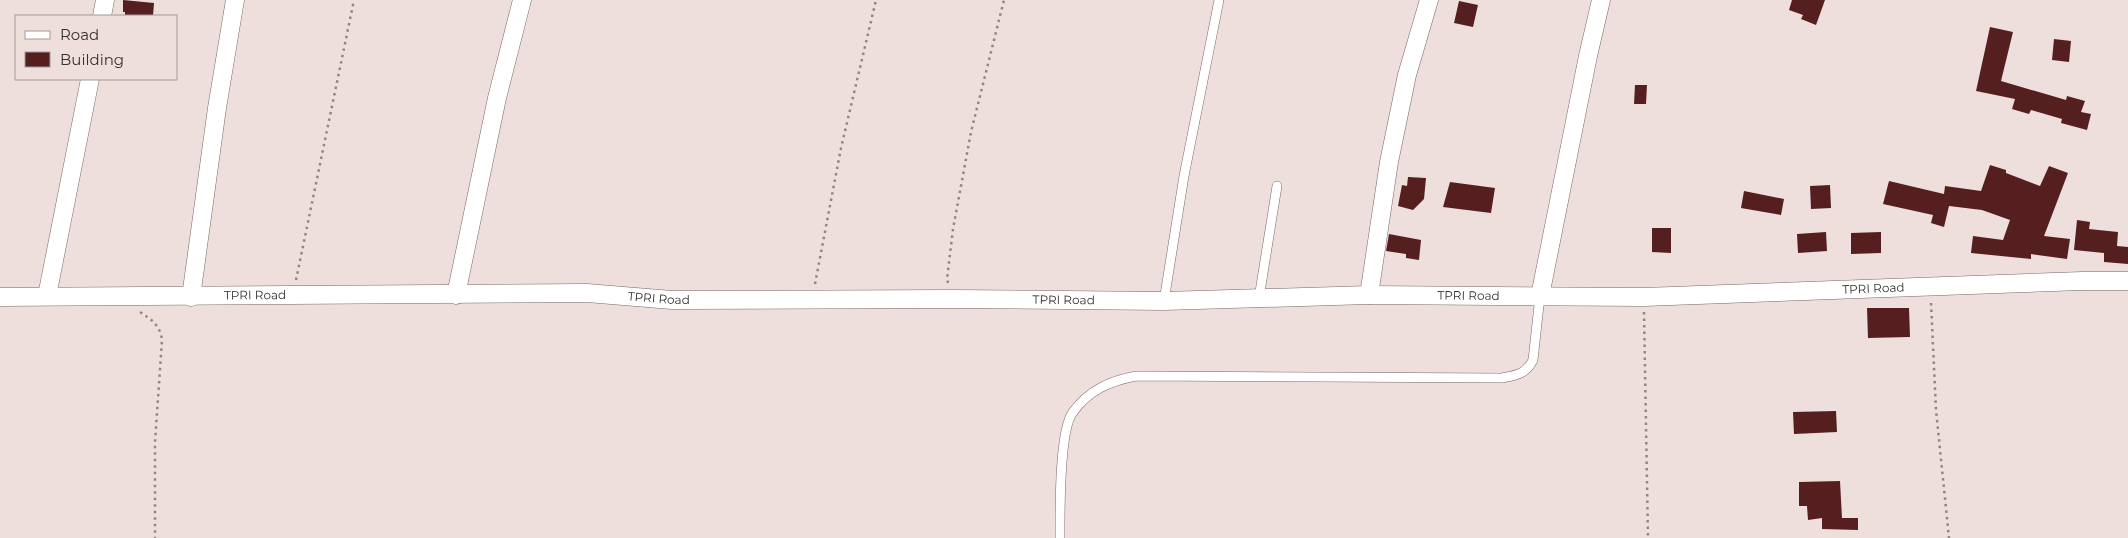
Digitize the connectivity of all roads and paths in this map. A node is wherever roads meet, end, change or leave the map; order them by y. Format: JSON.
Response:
{"nodes":[{"id":1,"x":104,"y":0,"type":"edge"},
{"id":2,"x":235,"y":0,"type":"edge"},
{"id":3,"x":354,"y":0,"type":"edge"},
{"id":4,"x":522,"y":0,"type":"edge"},
{"id":5,"x":876,"y":0,"type":"edge"},
{"id":6,"x":1004,"y":0,"type":"edge"},
{"id":7,"x":1219,"y":0,"type":"edge"},
{"id":8,"x":1429,"y":0,"type":"edge"},
{"id":9,"x":1601,"y":0,"type":"edge"},
{"id":10,"x":102,"y":15,"type":"edge"},
{"id":11,"x":90,"y":80,"type":"edge"},
{"id":12,"x":1277,"y":186,"type":"dead end"},
{"id":13,"x":2128,"y":281,"type":"edge"},
{"id":14,"x":1931,"y":288,"type":"junction"},
{"id":15,"x":456,"y":295,"type":"junction"},
{"id":16,"x":1369,"y":295,"type":"junction"},
{"id":17,"x":47,"y":296,"type":"junction"},
{"id":18,"x":293,"y":296,"type":"junction"},
{"id":19,"x":1540,"y":296,"type":"junction"},
{"id":20,"x":0,"y":297,"type":"edge"},
{"id":21,"x":191,"y":297,"type":"junction"},
{"id":22,"x":1644,"y":297,"type":"junction"},
{"id":23,"x":1258,"y":298,"type":"junction"},
{"id":24,"x":952,"y":299,"type":"junction"},
{"id":25,"x":812,"y":300,"type":"junction"},
{"id":26,"x":1164,"y":301,"type":"junction"},
{"id":27,"x":139,"y":312,"type":"dead end"},
{"id":28,"x":155,"y":538,"type":"edge"},
{"id":29,"x":1060,"y":538,"type":"edge"},
{"id":30,"x":1648,"y":538,"type":"edge"},
{"id":31,"x":1949,"y":538,"type":"edge"}],
"edges":[{"from":1,"to":10,"type":"street"},
{"from":2,"to":21,"type":"street"},
{"from":3,"to":18,"type":"path"},
{"from":4,"to":15,"type":"street"},
{"from":5,"to":25,"type":"path"},
{"from":6,"to":24,"type":"path"},
{"from":7,"to":26,"type":"lane"},
{"from":8,"to":16,"type":"street"},
{"from":9,"to":19,"type":"street"},
{"from":11,"to":17,"type":"street"},
{"from":12,"to":23,"type":"lane"},
{"from":13,"to":14,"type":"street","name":"TPRI Road"},
{"from":14,"to":22,"type":"street","name":"TPRI Road"},
{"from":14,"to":31,"type":"path"},
{"from":15,"to":18,"type":"street","name":"TPRI Road"},
{"from":15,"to":25,"type":"street","name":"TPRI Road"},
{"from":16,"to":19,"type":"street","name":"TPRI Road"},
{"from":16,"to":23,"type":"street","name":"TPRI Road"},
{"from":17,"to":20,"type":"street","name":"TPRI Road"},
{"from":17,"to":21,"type":"street","name":"TPRI Road"},
{"from":18,"to":21,"type":"street","name":"TPRI Road"},
{"from":19,"to":22,"type":"street","name":"TPRI Road"},
{"from":19,"to":29,"type":"lane"},
{"from":22,"to":30,"type":"path"},
{"from":23,"to":26,"type":"street","name":"TPRI Road"},
{"from":24,"to":25,"type":"street","name":"TPRI Road"},
{"from":24,"to":26,"type":"street","name":"TPRI Road"},
{"from":27,"to":28,"type":"path"}]}
